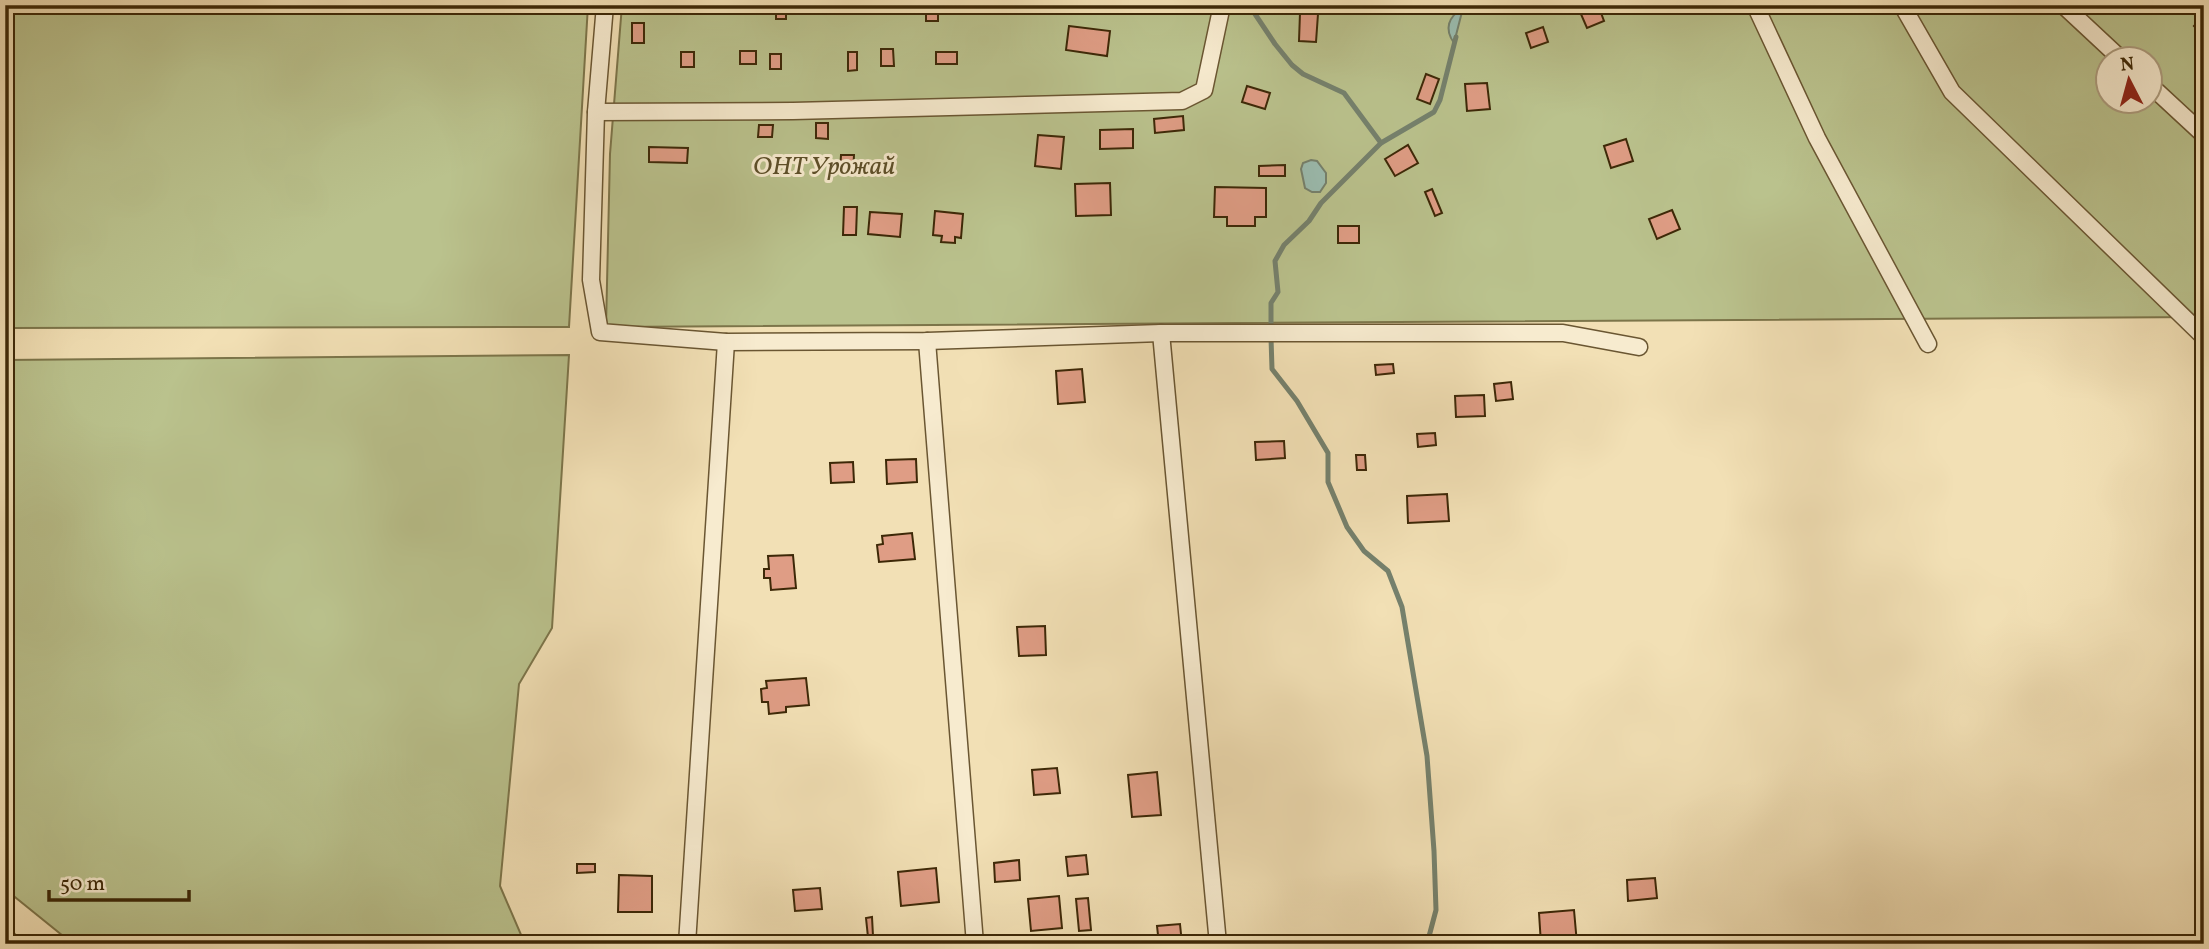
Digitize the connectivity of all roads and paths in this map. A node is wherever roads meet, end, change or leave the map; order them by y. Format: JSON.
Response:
{"nodes":[{"id":1,"x":605,"y":5,"type":"edge"},
{"id":2,"x":1223,"y":5,"type":"edge"},
{"id":3,"x":1755,"y":5,"type":"edge"},
{"id":4,"x":1902,"y":5,"type":"edge"},
{"id":5,"x":2063,"y":5,"type":"edge"},
{"id":6,"x":2107,"y":46,"type":"edge"},
{"id":7,"x":2164,"y":98,"type":"edge"},
{"id":8,"x":596,"y":112,"type":"junction"},
{"id":9,"x":2204,"y":135,"type":"edge"},
{"id":10,"x":1161,"y":333,"type":"junction"},
{"id":11,"x":2204,"y":337,"type":"edge"},
{"id":12,"x":927,"y":341,"type":"junction"},
{"id":13,"x":726,"y":342,"type":"junction"},
{"id":14,"x":1928,"y":345,"type":"dead end"},
{"id":15,"x":1639,"y":347,"type":"dead end"},
{"id":16,"x":687,"y":944,"type":"edge"},
{"id":17,"x":975,"y":944,"type":"edge"},
{"id":18,"x":1218,"y":944,"type":"edge"}],
"edges":[{"from":1,"to":8,"type":"street"},
{"from":2,"to":8,"type":"street"},
{"from":3,"to":14,"type":"street"},
{"from":4,"to":11,"type":"street"},
{"from":5,"to":6,"type":"street"},
{"from":7,"to":9,"type":"street"},
{"from":8,"to":13,"type":"street"},
{"from":10,"to":12,"type":"street"},
{"from":10,"to":15,"type":"street"},
{"from":10,"to":18,"type":"street"},
{"from":12,"to":13,"type":"street"},
{"from":12,"to":17,"type":"street"},
{"from":13,"to":16,"type":"street"}]}
